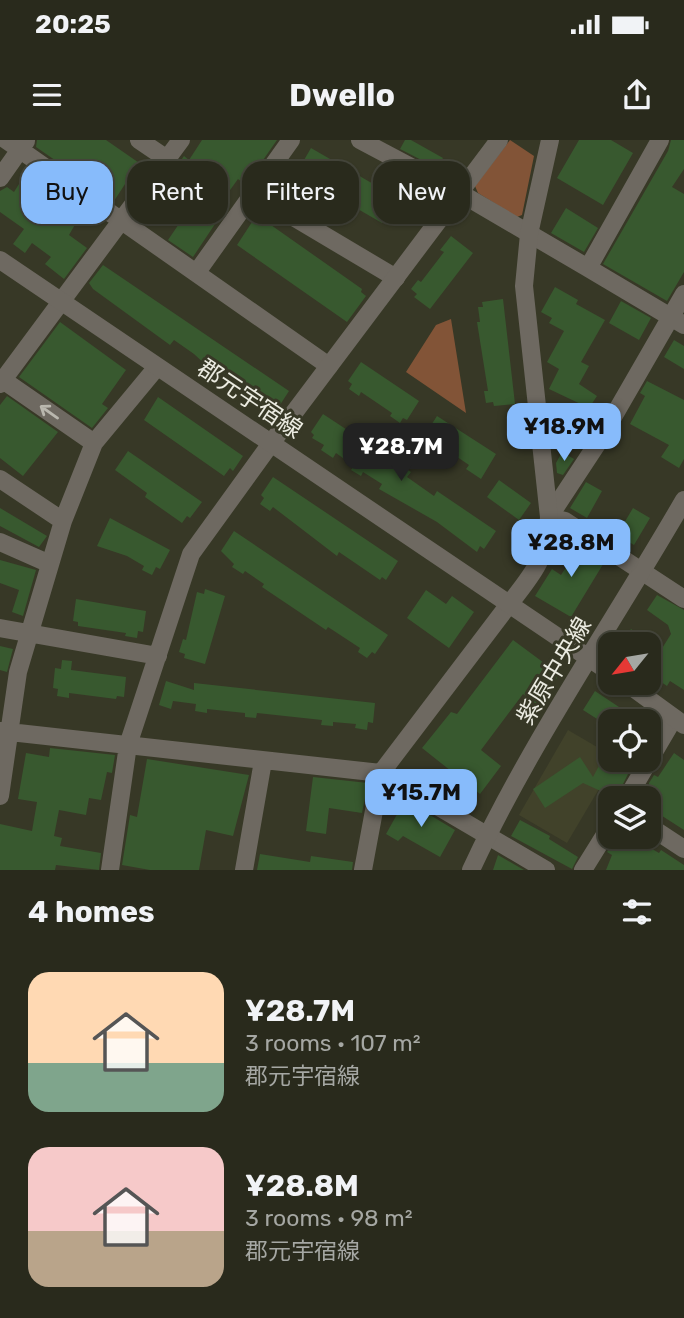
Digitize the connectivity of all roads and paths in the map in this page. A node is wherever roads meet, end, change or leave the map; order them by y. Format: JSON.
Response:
{"nodes":[{"id":1,"x":139,"y":140,"type":"edge"},
{"id":2,"x":181,"y":140,"type":"edge"},
{"id":3,"x":290,"y":140,"type":"edge"},
{"id":4,"x":360,"y":140,"type":"edge"},
{"id":5,"x":499,"y":140,"type":"edge"},
{"id":6,"x":550,"y":140,"type":"edge"},
{"id":7,"x":660,"y":140,"type":"edge"},
{"id":8,"x":17,"y":143,"type":"edge"},
{"id":9,"x":386,"y":146,"type":"edge"},
{"id":10,"x":167,"y":159,"type":"junction"},
{"id":11,"x":275,"y":161,"type":"edge"},
{"id":12,"x":410,"y":161,"type":"edge"},
{"id":13,"x":0,"y":178,"type":"edge"},
{"id":14,"x":470,"y":179,"type":"edge"},
{"id":15,"x":470,"y":198,"type":"edge"},
{"id":16,"x":242,"y":209,"type":"edge"},
{"id":17,"x":122,"y":220,"type":"junction"},
{"id":18,"x":305,"y":224,"type":"edge"},
{"id":19,"x":436,"y":224,"type":"edge"},
{"id":20,"x":529,"y":234,"type":"junction"},
{"id":21,"x":0,"y":260,"type":"edge"},
{"id":22,"x":588,"y":268,"type":"junction"},
{"id":23,"x":197,"y":272,"type":"junction"},
{"id":24,"x":396,"y":278,"type":"junction"},
{"id":25,"x":684,"y":294,"type":"edge"},
{"id":26,"x":63,"y":303,"type":"junction"},
{"id":27,"x":677,"y":321,"type":"edge"},
{"id":28,"x":329,"y":366,"type":"junction"},
{"id":29,"x":157,"y":367,"type":"junction"},
{"id":30,"x":1,"y":381,"type":"edge"},
{"id":31,"x":272,"y":442,"type":"junction"},
{"id":32,"x":94,"y":443,"type":"junction"},
{"id":33,"x":0,"y":478,"type":"edge"},
{"id":34,"x":684,"y":500,"type":"edge"},
{"id":35,"x":549,"y":517,"type":"junction"},
{"id":36,"x":63,"y":521,"type":"junction"},
{"id":37,"x":0,"y":542,"type":"edge"},
{"id":38,"x":50,"y":564,"type":"junction"},
{"id":39,"x":643,"y":571,"type":"junction"},
{"id":40,"x":684,"y":599,"type":"edge"},
{"id":41,"x":510,"y":604,"type":"junction"},
{"id":42,"x":0,"y":628,"type":"edge"},
{"id":43,"x":29,"y":632,"type":"junction"},
{"id":44,"x":158,"y":656,"type":"junction"},
{"id":45,"x":589,"y":657,"type":"junction"},
{"id":46,"x":598,"y":664,"type":"edge"},
{"id":47,"x":643,"y":695,"type":"edge"},
{"id":48,"x":679,"y":721,"type":"edge"},
{"id":49,"x":4,"y":732,"type":"edge"},
{"id":50,"x":128,"y":745,"type":"junction"},
{"id":51,"x":263,"y":761,"type":"junction"},
{"id":52,"x":381,"y":773,"type":"junction"},
{"id":53,"x":635,"y":786,"type":"edge"},
{"id":54,"x":0,"y":796,"type":"edge"},
{"id":55,"x":661,"y":834,"type":"edge"},
{"id":56,"x":487,"y":836,"type":"junction"},
{"id":57,"x":598,"y":846,"type":"edge"},
{"id":58,"x":684,"y":849,"type":"edge"},
{"id":59,"x":110,"y":870,"type":"edge"},
{"id":60,"x":244,"y":870,"type":"edge"},
{"id":61,"x":363,"y":870,"type":"edge"},
{"id":62,"x":471,"y":870,"type":"edge"},
{"id":63,"x":546,"y":870,"type":"edge"},
{"id":64,"x":583,"y":870,"type":"edge"}],
"edges":[{"from":1,"to":10,"type":"street"},
{"from":2,"to":10,"type":"street"},
{"from":3,"to":11,"type":"street"},
{"from":4,"to":9,"type":"street"},
{"from":5,"to":14,"type":"street"},
{"from":6,"to":20,"type":"street"},
{"from":7,"to":22,"type":"street"},
{"from":8,"to":13,"type":"street"},
{"from":8,"to":17,"type":"street"},
{"from":9,"to":12,"type":"street"},
{"from":10,"to":17,"type":"street"},
{"from":15,"to":20,"type":"street"},
{"from":16,"to":23,"type":"street"},
{"from":17,"to":23,"type":"street"},
{"from":17,"to":26,"type":"street"},
{"from":18,"to":24,"type":"street"},
{"from":19,"to":24,"type":"street"},
{"from":20,"to":22,"type":"street"},
{"from":20,"to":35,"type":"street"},
{"from":21,"to":26,"type":"street","name":"郡元宇宿線"},
{"from":22,"to":27,"type":"street"},
{"from":23,"to":28,"type":"street"},
{"from":24,"to":28,"type":"street"},
{"from":25,"to":27,"type":"street"},
{"from":26,"to":29,"type":"street","name":"郡元宇宿線"},
{"from":26,"to":30,"type":"street"},
{"from":27,"to":35,"type":"street"},
{"from":28,"to":31,"type":"street"},
{"from":29,"to":31,"type":"street","name":"郡元宇宿線"},
{"from":29,"to":32,"type":"street"},
{"from":32,"to":30,"type":"street","one_way":true},
{"from":31,"to":41,"type":"street","name":"郡元宇宿線"},
{"from":31,"to":44,"type":"street"},
{"from":32,"to":36,"type":"street"},
{"from":33,"to":36,"type":"street"},
{"from":34,"to":39,"type":"street","name":"紫原中央線"},
{"from":35,"to":39,"type":"street"},
{"from":35,"to":41,"type":"street"},
{"from":36,"to":38,"type":"street"},
{"from":37,"to":38,"type":"street"},
{"from":38,"to":43,"type":"street"},
{"from":39,"to":40,"type":"street"},
{"from":39,"to":45,"type":"street","name":"紫原中央線"},
{"from":41,"to":45,"type":"street","name":"郡元宇宿線"},
{"from":41,"to":52,"type":"street"},
{"from":42,"to":43,"type":"street"},
{"from":43,"to":44,"type":"street"},
{"from":43,"to":49,"type":"street"},
{"from":44,"to":50,"type":"street"},
{"from":45,"to":46,"type":"street","name":"郡元宇宿線"},
{"from":45,"to":56,"type":"street","name":"紫原中央線"},
{"from":47,"to":48,"type":"street"},
{"from":48,"to":53,"type":"street"},
{"from":49,"to":50,"type":"street"},
{"from":49,"to":54,"type":"street"},
{"from":50,"to":51,"type":"street"},
{"from":50,"to":59,"type":"street"},
{"from":51,"to":52,"type":"street"},
{"from":51,"to":60,"type":"street"},
{"from":52,"to":56,"type":"street"},
{"from":52,"to":61,"type":"street"},
{"from":55,"to":58,"type":"street"},
{"from":56,"to":62,"type":"street","name":"紫原中央線"},
{"from":56,"to":63,"type":"street"},
{"from":57,"to":64,"type":"street"}]}
